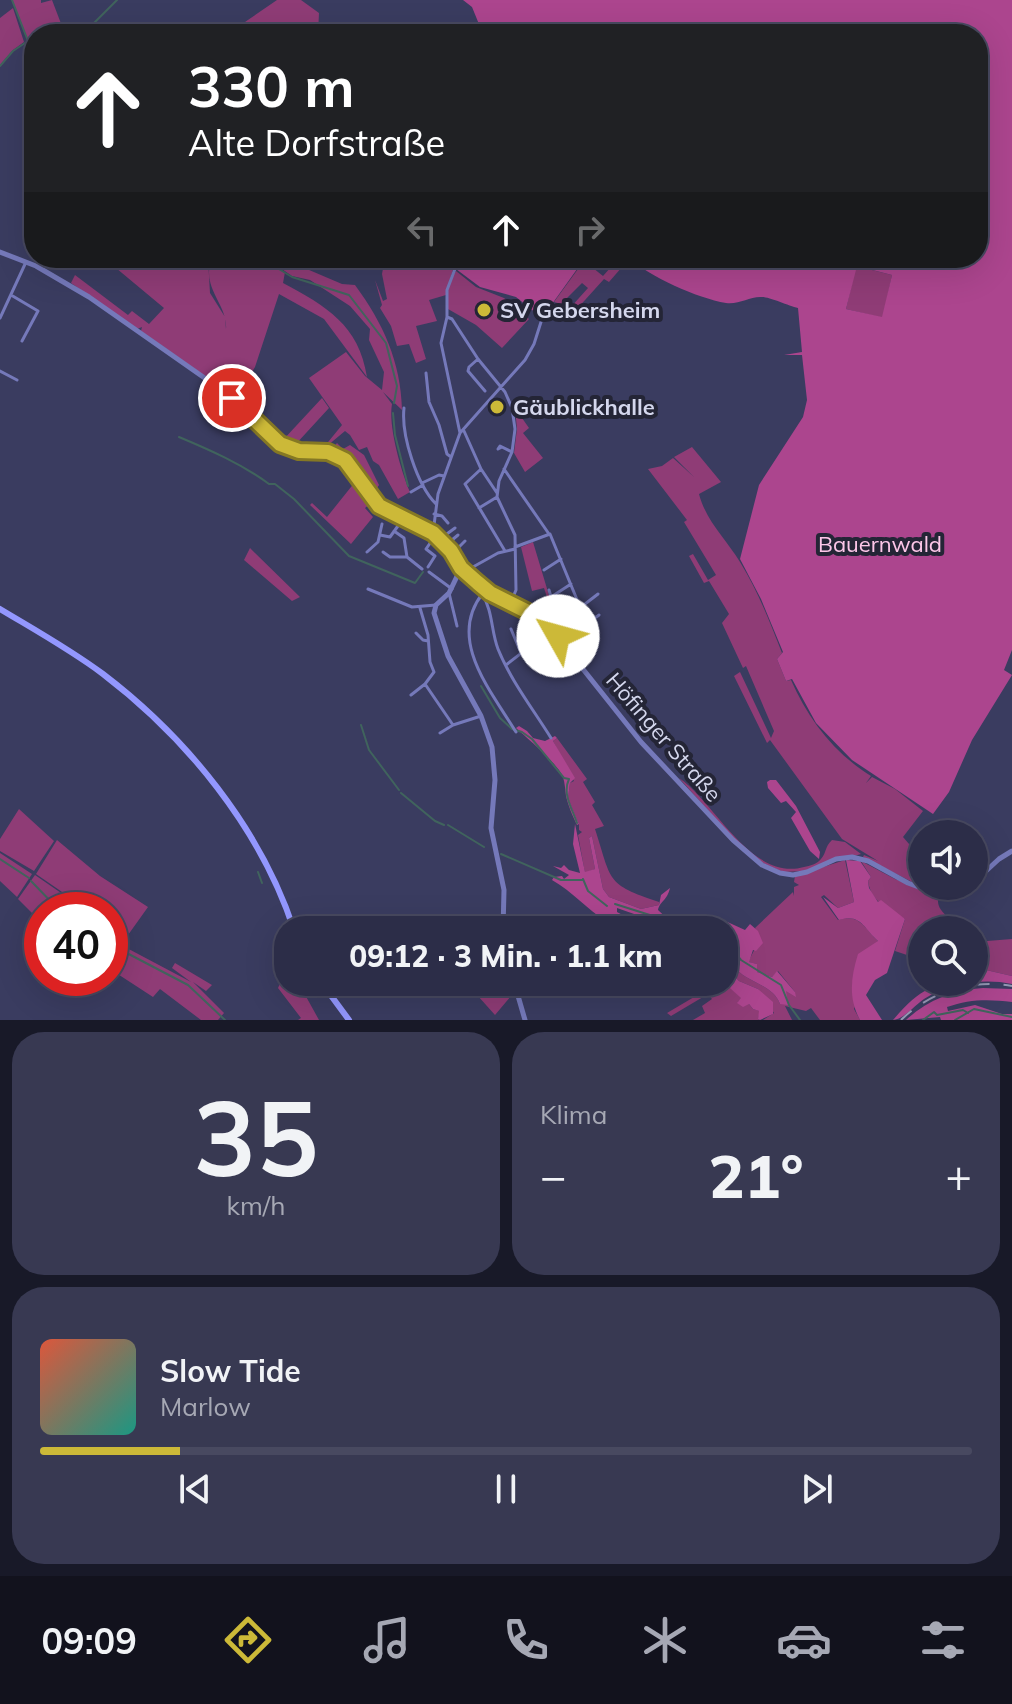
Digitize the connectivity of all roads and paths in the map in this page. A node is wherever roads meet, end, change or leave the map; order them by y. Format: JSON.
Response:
{"nodes":[{"id":1,"x":0,"y":252,"type":"edge"},
{"id":2,"x":24,"y":261,"type":"edge"},
{"id":3,"x":24,"y":266,"type":"edge"},
{"id":4,"x":38,"y":268,"type":"edge"},
{"id":5,"x":455,"y":269,"type":"dead end"},
{"id":6,"x":11,"y":295,"type":"junction"},
{"id":7,"x":447,"y":317,"type":"junction"},
{"id":8,"x":0,"y":318,"type":"edge"},
{"id":9,"x":541,"y":322,"type":"dead end"},
{"id":10,"x":22,"y":341,"type":"dead end"},
{"id":11,"x":478,"y":359,"type":"junction"},
{"id":12,"x":0,"y":371,"type":"edge"},
{"id":13,"x":426,"y":373,"type":"dead end"},
{"id":14,"x":17,"y":380,"type":"dead end"},
{"id":15,"x":502,"y":388,"type":"junction"},
{"id":16,"x":485,"y":391,"type":"dead end"},
{"id":17,"x":404,"y":408,"type":"dead end"},
{"id":18,"x":462,"y":432,"type":"junction"},
{"id":19,"x":502,"y":447,"type":"dead end"},
{"id":20,"x":512,"y":452,"type":"junction"},
{"id":21,"x":451,"y":457,"type":"junction"},
{"id":22,"x":481,"y":469,"type":"junction"},
{"id":23,"x":504,"y":469,"type":"junction"},
{"id":24,"x":445,"y":476,"type":"junction"},
{"id":25,"x":423,"y":484,"type":"junction"},
{"id":26,"x":411,"y":492,"type":"dead end"},
{"id":27,"x":497,"y":495,"type":"junction"},
{"id":28,"x":436,"y":504,"type":"junction"},
{"id":29,"x":478,"y":508,"type":"junction"},
{"id":30,"x":434,"y":514,"type":"junction"},
{"id":31,"x":403,"y":518,"type":"junction"},
{"id":32,"x":448,"y":523,"type":"dead end"},
{"id":33,"x":382,"y":524,"type":"dead end"},
{"id":34,"x":455,"y":528,"type":"dead end"},
{"id":35,"x":394,"y":531,"type":"junction"},
{"id":36,"x":550,"y":534,"type":"junction"},
{"id":37,"x":380,"y":535,"type":"junction"},
{"id":38,"x":458,"y":535,"type":"dead end"},
{"id":39,"x":436,"y":536,"type":"junction"},
{"id":40,"x":452,"y":540,"type":"junction"},
{"id":41,"x":465,"y":541,"type":"dead end"},
{"id":42,"x":445,"y":545,"type":"junction"},
{"id":43,"x":458,"y":548,"type":"junction"},
{"id":44,"x":515,"y":548,"type":"junction"},
{"id":45,"x":505,"y":551,"type":"junction"},
{"id":46,"x":367,"y":552,"type":"dead end"},
{"id":47,"x":383,"y":552,"type":"dead end"},
{"id":48,"x":407,"y":557,"type":"junction"},
{"id":49,"x":455,"y":558,"type":"junction"},
{"id":50,"x":561,"y":559,"type":"junction"},
{"id":51,"x":422,"y":569,"type":"dead end"},
{"id":52,"x":463,"y":570,"type":"junction"},
{"id":53,"x":544,"y":570,"type":"dead end"},
{"id":54,"x":571,"y":584,"type":"junction"},
{"id":55,"x":368,"y":589,"type":"dead end"},
{"id":56,"x":549,"y":590,"type":"dead end"},
{"id":57,"x":451,"y":591,"type":"junction"},
{"id":58,"x":484,"y":592,"type":"junction"},
{"id":59,"x":598,"y":594,"type":"dead end"},
{"id":60,"x":551,"y":597,"type":"junction"},
{"id":61,"x":511,"y":602,"type":"junction"},
{"id":62,"x":436,"y":605,"type":"junction"},
{"id":63,"x":420,"y":608,"type":"junction"},
{"id":64,"x":0,"y":609,"type":"edge"},
{"id":65,"x":578,"y":609,"type":"junction"},
{"id":66,"x":599,"y":615,"type":"dead end"},
{"id":67,"x":561,"y":622,"type":"junction"},
{"id":68,"x":587,"y":624,"type":"junction"},
{"id":69,"x":457,"y":626,"type":"dead end"},
{"id":70,"x":511,"y":629,"type":"dead end"},
{"id":71,"x":551,"y":629,"type":"junction"},
{"id":72,"x":416,"y":633,"type":"dead end"},
{"id":73,"x":574,"y":634,"type":"junction"},
{"id":74,"x":578,"y":640,"type":"dead end"},
{"id":75,"x":428,"y":641,"type":"junction"},
{"id":76,"x":521,"y":653,"type":"junction"},
{"id":77,"x":506,"y":665,"type":"junction"},
{"id":78,"x":425,"y":684,"type":"junction"},
{"id":79,"x":411,"y":695,"type":"dead end"},
{"id":80,"x":481,"y":716,"type":"junction"},
{"id":81,"x":453,"y":725,"type":"junction"},
{"id":82,"x":515,"y":730,"type":"dead end"},
{"id":83,"x":440,"y":733,"type":"dead end"},
{"id":84,"x":551,"y":738,"type":"dead end"},
{"id":85,"x":1012,"y":851,"type":"edge"},
{"id":86,"x":988,"y":869,"type":"edge"},
{"id":87,"x":908,"y":883,"type":"edge"},
{"id":88,"x":289,"y":916,"type":"edge"},
{"id":89,"x":503,"y":916,"type":"edge"},
{"id":90,"x":331,"y":996,"type":"edge"},
{"id":91,"x":518,"y":996,"type":"edge"},
{"id":92,"x":349,"y":1020,"type":"edge"},
{"id":93,"x":525,"y":1020,"type":"edge"}],
"edges":[{"from":1,"to":2,"type":"street"},
{"from":3,"to":6,"type":"street"},
{"from":4,"to":31,"type":"street"},
{"from":5,"to":7,"type":"street"},
{"from":6,"to":8,"type":"street"},
{"from":6,"to":10,"type":"street"},
{"from":7,"to":11,"type":"street"},
{"from":7,"to":18,"type":"street"},
{"from":9,"to":15,"type":"street"},
{"from":11,"to":15,"type":"street"},
{"from":11,"to":16,"type":"street"},
{"from":12,"to":14,"type":"street"},
{"from":13,"to":21,"type":"street"},
{"from":15,"to":18,"type":"street"},
{"from":15,"to":20,"type":"street"},
{"from":17,"to":25,"type":"street"},
{"from":18,"to":21,"type":"street"},
{"from":18,"to":22,"type":"street"},
{"from":19,"to":20,"type":"street"},
{"from":20,"to":23,"type":"street"},
{"from":21,"to":24,"type":"street"},
{"from":22,"to":27,"type":"street"},
{"from":22,"to":29,"type":"street"},
{"from":23,"to":27,"type":"street"},
{"from":23,"to":36,"type":"street"},
{"from":24,"to":25,"type":"street"},
{"from":24,"to":28,"type":"street"},
{"from":25,"to":26,"type":"street"},
{"from":25,"to":28,"type":"street"},
{"from":27,"to":29,"type":"street"},
{"from":27,"to":44,"type":"street"},
{"from":28,"to":30,"type":"street"},
{"from":29,"to":45,"type":"street"},
{"from":30,"to":32,"type":"street"},
{"from":30,"to":39,"type":"street"},
{"from":31,"to":35,"type":"street"},
{"from":31,"to":39,"type":"street"},
{"from":33,"to":37,"type":"street"},
{"from":34,"to":39,"type":"street"},
{"from":35,"to":37,"type":"street"},
{"from":35,"to":48,"type":"street"},
{"from":36,"to":44,"type":"street"},
{"from":36,"to":50,"type":"street"},
{"from":37,"to":46,"type":"street"},
{"from":38,"to":40,"type":"street"},
{"from":39,"to":42,"type":"street","name":"Höfinger Straße"},
{"from":39,"to":57,"type":"street"},
{"from":40,"to":42,"type":"street"},
{"from":40,"to":43,"type":"street"},
{"from":41,"to":43,"type":"street"},
{"from":42,"to":49,"type":"street","name":"Höfinger Straße"},
{"from":43,"to":49,"type":"street"},
{"from":44,"to":45,"type":"street"},
{"from":44,"to":61,"type":"street"},
{"from":45,"to":52,"type":"street"},
{"from":47,"to":48,"type":"street"},
{"from":48,"to":51,"type":"street"},
{"from":49,"to":52,"type":"street","name":"Höfinger Straße"},
{"from":50,"to":53,"type":"street"},
{"from":50,"to":54,"type":"street"},
{"from":52,"to":57,"type":"street"},
{"from":52,"to":58,"type":"street","name":"Höfinger Straße"},
{"from":54,"to":60,"type":"street"},
{"from":54,"to":65,"type":"street"},
{"from":55,"to":63,"type":"street"},
{"from":56,"to":60,"type":"street"},
{"from":57,"to":62,"type":"street"},
{"from":57,"to":69,"type":"street"},
{"from":58,"to":61,"type":"street","name":"Höfinger Straße"},
{"from":58,"to":77,"type":"street"},
{"from":58,"to":82,"type":"street"},
{"from":59,"to":65,"type":"street"},
{"from":60,"to":67,"type":"street"},
{"from":61,"to":71,"type":"street","name":"Höfinger Straße"},
{"from":62,"to":63,"type":"street"},
{"from":62,"to":80,"type":"street"},
{"from":63,"to":75,"type":"street"},
{"from":64,"to":88,"type":"main road"},
{"from":65,"to":67,"type":"street"},
{"from":65,"to":68,"type":"street"},
{"from":66,"to":68,"type":"street"},
{"from":67,"to":71,"type":"street"},
{"from":67,"to":73,"type":"street"},
{"from":68,"to":73,"type":"street"},
{"from":70,"to":76,"type":"street"},
{"from":71,"to":76,"type":"street"},
{"from":71,"to":87,"type":"street","name":"Höfinger Straße"},
{"from":72,"to":75,"type":"street"},
{"from":73,"to":74,"type":"street"},
{"from":75,"to":78,"type":"street"},
{"from":76,"to":77,"type":"street"},
{"from":77,"to":84,"type":"street"},
{"from":78,"to":79,"type":"street"},
{"from":78,"to":81,"type":"street"},
{"from":80,"to":81,"type":"street"},
{"from":80,"to":89,"type":"street"},
{"from":81,"to":83,"type":"street"},
{"from":85,"to":86,"type":"street"},
{"from":90,"to":92,"type":"main road"},
{"from":91,"to":93,"type":"street"}]}
